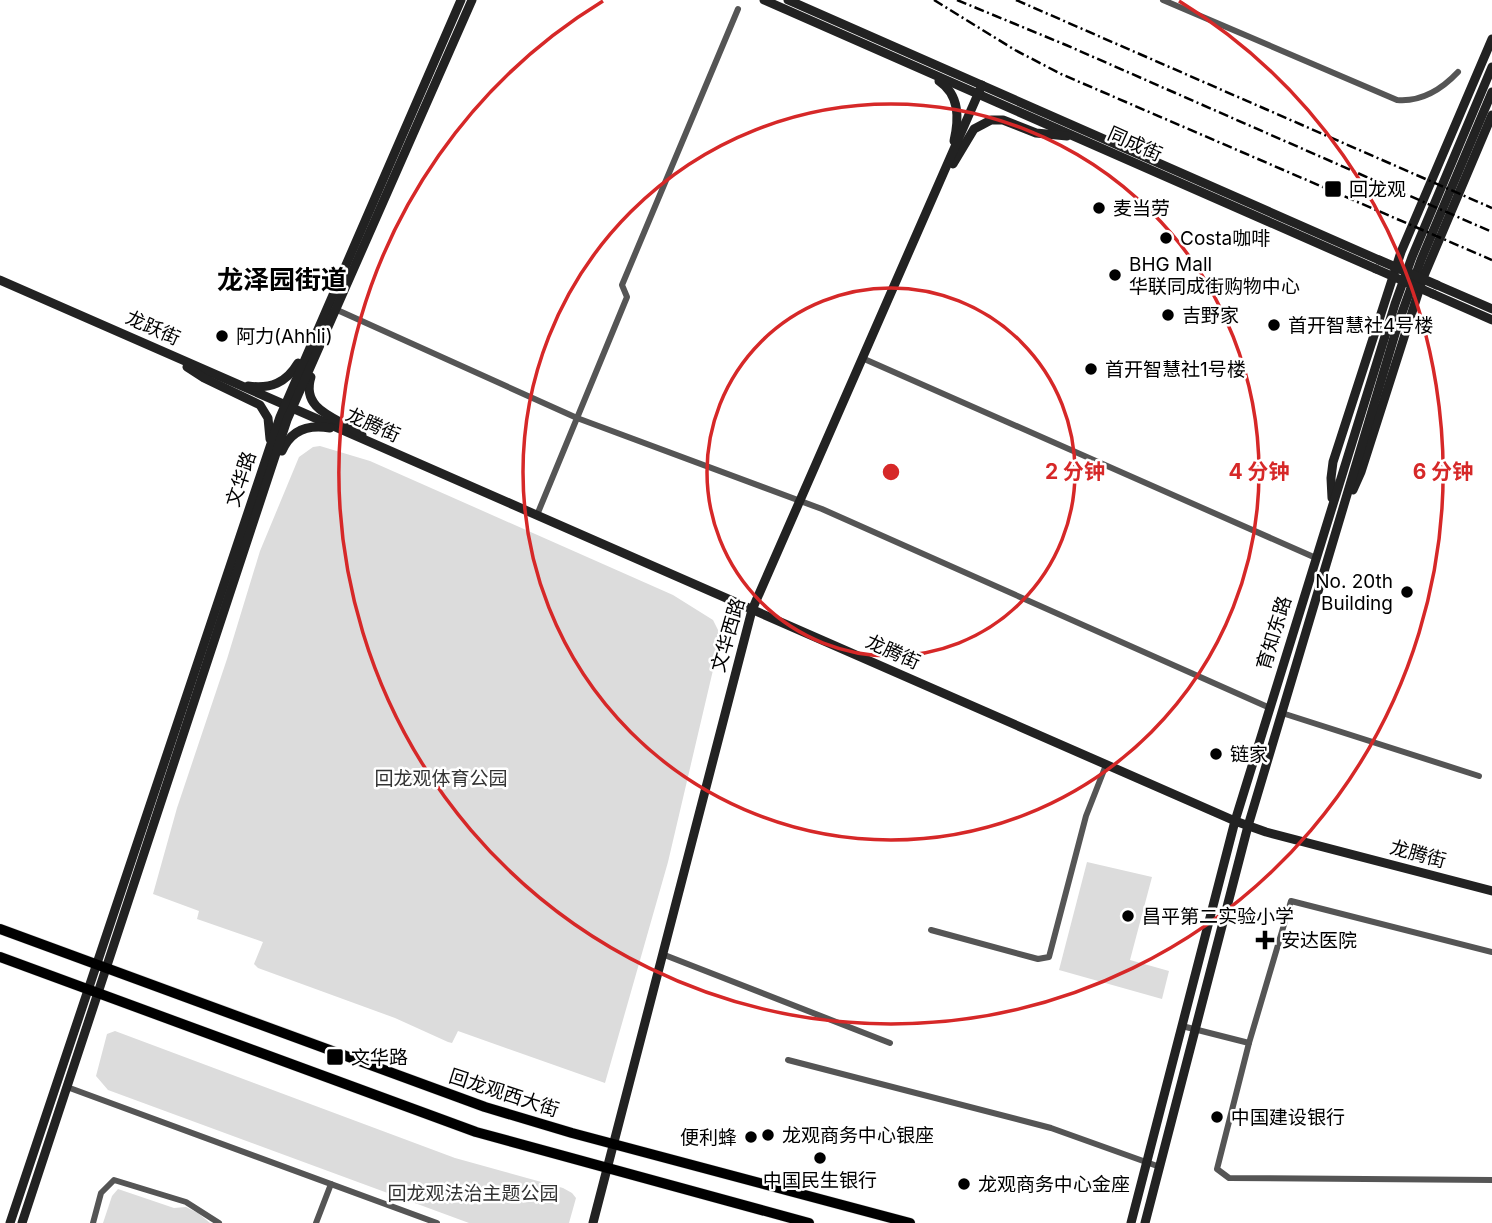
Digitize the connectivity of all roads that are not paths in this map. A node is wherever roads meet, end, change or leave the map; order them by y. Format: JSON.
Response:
{"nodes":[{"id":1,"x":461,"y":0,"type":"edge"},
{"id":2,"x":471,"y":0,"type":"edge"},
{"id":3,"x":764,"y":0,"type":"edge"},
{"id":4,"x":788,"y":0,"type":"edge"},
{"id":5,"x":1164,"y":0,"type":"edge"},
{"id":6,"x":738,"y":9,"type":"dead end"},
{"id":7,"x":1492,"y":39,"type":"edge"},
{"id":8,"x":865,"y":45,"type":"junction"},
{"id":9,"x":1492,"y":67,"type":"edge"},
{"id":10,"x":1458,"y":72,"type":"dead end"},
{"id":11,"x":980,"y":90,"type":"junction"},
{"id":12,"x":1492,"y":92,"type":"edge"},
{"id":13,"x":1492,"y":115,"type":"edge"},
{"id":14,"x":1083,"y":140,"type":"junction"},
{"id":15,"x":948,"y":164,"type":"junction"},
{"id":16,"x":937,"y":189,"type":"junction"},
{"id":17,"x":1378,"y":264,"type":"junction"},
{"id":18,"x":0,"y":280,"type":"edge"},
{"id":19,"x":1435,"y":289,"type":"junction"},
{"id":20,"x":331,"y":307,"type":"junction"},
{"id":21,"x":1492,"y":309,"type":"edge"},
{"id":22,"x":1492,"y":320,"type":"edge"},
{"id":23,"x":159,"y":349,"type":"junction"},
{"id":24,"x":862,"y":358,"type":"junction"},
{"id":25,"x":225,"y":378,"type":"junction"},
{"id":26,"x":288,"y":406,"type":"junction"},
{"id":27,"x":577,"y":418,"type":"junction"},
{"id":28,"x":363,"y":439,"type":"junction"},
{"id":29,"x":385,"y":449,"type":"junction"},
{"id":30,"x":265,"y":463,"type":"junction"},
{"id":31,"x":800,"y":500,"type":"junction"},
{"id":32,"x":1331,"y":510,"type":"junction"},
{"id":33,"x":1342,"y":514,"type":"junction"},
{"id":34,"x":537,"y":515,"type":"junction"},
{"id":35,"x":254,"y":521,"type":"junction"},
{"id":36,"x":1316,"y":558,"type":"junction"},
{"id":37,"x":752,"y":610,"type":"junction"},
{"id":38,"x":1270,"y":708,"type":"junction"},
{"id":39,"x":1282,"y":713,"type":"junction"},
{"id":40,"x":1106,"y":765,"type":"junction"},
{"id":41,"x":1479,"y":776,"type":"dead end"},
{"id":42,"x":1235,"y":821,"type":"junction"},
{"id":43,"x":1248,"y":826,"type":"junction"},
{"id":44,"x":1492,"y":891,"type":"edge"},
{"id":45,"x":0,"y":929,"type":"edge"},
{"id":46,"x":931,"y":930,"type":"dead end"},
{"id":47,"x":1492,"y":952,"type":"edge"},
{"id":48,"x":662,"y":954,"type":"junction"},
{"id":49,"x":0,"y":957,"type":"edge"},
{"id":50,"x":102,"y":967,"type":"junction"},
{"id":51,"x":93,"y":991,"type":"junction"},
{"id":52,"x":1182,"y":1026,"type":"junction"},
{"id":53,"x":1195,"y":1030,"type":"junction"},
{"id":54,"x":890,"y":1043,"type":"dead end"},
{"id":55,"x":1249,"y":1043,"type":"junction"},
{"id":56,"x":788,"y":1060,"type":"dead end"},
{"id":57,"x":67,"y":1087,"type":"junction"},
{"id":58,"x":613,"y":1144,"type":"junction"},
{"id":59,"x":1147,"y":1163,"type":"junction"},
{"id":60,"x":1160,"y":1167,"type":"junction"},
{"id":61,"x":607,"y":1168,"type":"junction"},
{"id":62,"x":1492,"y":1180,"type":"edge"},
{"id":63,"x":331,"y":1184,"type":"junction"},
{"id":64,"x":10,"y":1223,"type":"edge"},
{"id":65,"x":22,"y":1223,"type":"edge"},
{"id":66,"x":93,"y":1223,"type":"edge"},
{"id":67,"x":219,"y":1223,"type":"edge"},
{"id":68,"x":316,"y":1223,"type":"edge"},
{"id":69,"x":437,"y":1223,"type":"edge"},
{"id":70,"x":593,"y":1223,"type":"edge"},
{"id":71,"x":809,"y":1223,"type":"edge"},
{"id":72,"x":910,"y":1223,"type":"edge"},
{"id":73,"x":1131,"y":1223,"type":"edge"},
{"id":74,"x":1145,"y":1223,"type":"edge"}],
"edges":[{"from":1,"to":20,"type":"street","name":"文华路"},
{"from":2,"to":20,"type":"street","name":"文华路"},
{"from":3,"to":8,"type":"street","name":"同成街"},
{"from":4,"to":11,"type":"street","name":"同成街"},
{"from":5,"to":10,"type":"street"},
{"from":6,"to":27,"type":"street"},
{"from":7,"to":32,"type":"street"},
{"from":8,"to":11,"type":"street","name":"同成街"},
{"from":8,"to":15,"type":"street"},
{"from":9,"to":32,"type":"street","name":"育知东路"},
{"from":11,"to":14,"type":"street","name":"同成街"},
{"from":11,"to":15,"type":"street","name":"文华西路"},
{"from":11,"to":17,"type":"street","name":"同成街"},
{"from":12,"to":33,"type":"street","name":"育知东路"},
{"from":13,"to":33,"type":"street"},
{"from":14,"to":16,"type":"street"},
{"from":14,"to":17,"type":"street","name":"同成街"},
{"from":15,"to":16,"type":"street","name":"文华西路"},
{"from":16,"to":24,"type":"street","name":"文华西路"},
{"from":17,"to":19,"type":"street","name":"同成街","bridge":true},
{"from":18,"to":23,"type":"street","name":"龙跃街"},
{"from":19,"to":21,"type":"street","name":"同成街"},
{"from":19,"to":22,"type":"street","name":"同成街"},
{"from":20,"to":25,"type":"street"},
{"from":20,"to":26,"type":"street","name":"文华路"},
{"from":20,"to":27,"type":"street"},
{"from":20,"to":29,"type":"street"},
{"from":23,"to":25,"type":"street","name":"龙跃街"},
{"from":23,"to":30,"type":"street"},
{"from":24,"to":31,"type":"street","name":"文华西路"},
{"from":24,"to":36,"type":"street"},
{"from":25,"to":26,"type":"street","name":"龙跃街"},
{"from":26,"to":28,"type":"street","name":"龙腾街"},
{"from":26,"to":30,"type":"street","name":"文华路"},
{"from":26,"to":35,"type":"street","name":"文华路"},
{"from":27,"to":31,"type":"street"},
{"from":27,"to":34,"type":"street"},
{"from":28,"to":29,"type":"street","name":"龙腾街"},
{"from":28,"to":35,"type":"street"},
{"from":29,"to":34,"type":"street","name":"龙腾街"},
{"from":30,"to":50,"type":"street","name":"文华路"},
{"from":31,"to":37,"type":"street","name":"文华西路"},
{"from":31,"to":38,"type":"street"},
{"from":32,"to":36,"type":"street","name":"育知东路"},
{"from":33,"to":39,"type":"street","name":"育知东路"},
{"from":34,"to":37,"type":"street","name":"龙腾街"},
{"from":35,"to":50,"type":"street","name":"文华路"},
{"from":36,"to":38,"type":"street","name":"育知东路"},
{"from":37,"to":40,"type":"street","name":"龙腾街"},
{"from":37,"to":48,"type":"street","name":"文华西路"},
{"from":38,"to":42,"type":"street","name":"育知东路"},
{"from":39,"to":41,"type":"street"},
{"from":39,"to":43,"type":"street","name":"育知东路"},
{"from":40,"to":42,"type":"street","name":"龙腾街"},
{"from":40,"to":46,"type":"street"},
{"from":42,"to":43,"type":"street","name":"龙腾街"},
{"from":42,"to":52,"type":"street","name":"育知东路"},
{"from":43,"to":44,"type":"street","name":"龙腾街"},
{"from":43,"to":53,"type":"street","name":"育知东路"},
{"from":45,"to":50,"type":"main road","name":"回龙观西大街"},
{"from":47,"to":55,"type":"street"},
{"from":48,"to":54,"type":"street"},
{"from":48,"to":58,"type":"street","name":"文华西路"},
{"from":49,"to":51,"type":"main road"},
{"from":50,"to":51,"type":"street","name":"文华路"},
{"from":50,"to":58,"type":"main road","name":"回龙观西大街"},
{"from":51,"to":57,"type":"street","name":"文华路"},
{"from":51,"to":61,"type":"main road"},
{"from":51,"to":64,"type":"street","name":"文华路"},
{"from":52,"to":53,"type":"street"},
{"from":52,"to":59,"type":"street","name":"育知东路"},
{"from":53,"to":55,"type":"street"},
{"from":53,"to":60,"type":"street","name":"育知东路"},
{"from":55,"to":62,"type":"street"},
{"from":56,"to":59,"type":"street"},
{"from":57,"to":63,"type":"street"},
{"from":57,"to":65,"type":"street","name":"文华路"},
{"from":58,"to":61,"type":"street","name":"文华西路"},
{"from":58,"to":72,"type":"main road","name":"回龙观西大街"},
{"from":59,"to":60,"type":"street"},
{"from":59,"to":73,"type":"street","name":"育知东路"},
{"from":60,"to":74,"type":"street","name":"育知东路"},
{"from":61,"to":70,"type":"street","name":"文华西路"},
{"from":61,"to":71,"type":"main road"},
{"from":63,"to":68,"type":"street"},
{"from":63,"to":69,"type":"street"},
{"from":66,"to":67,"type":"street"}]}
